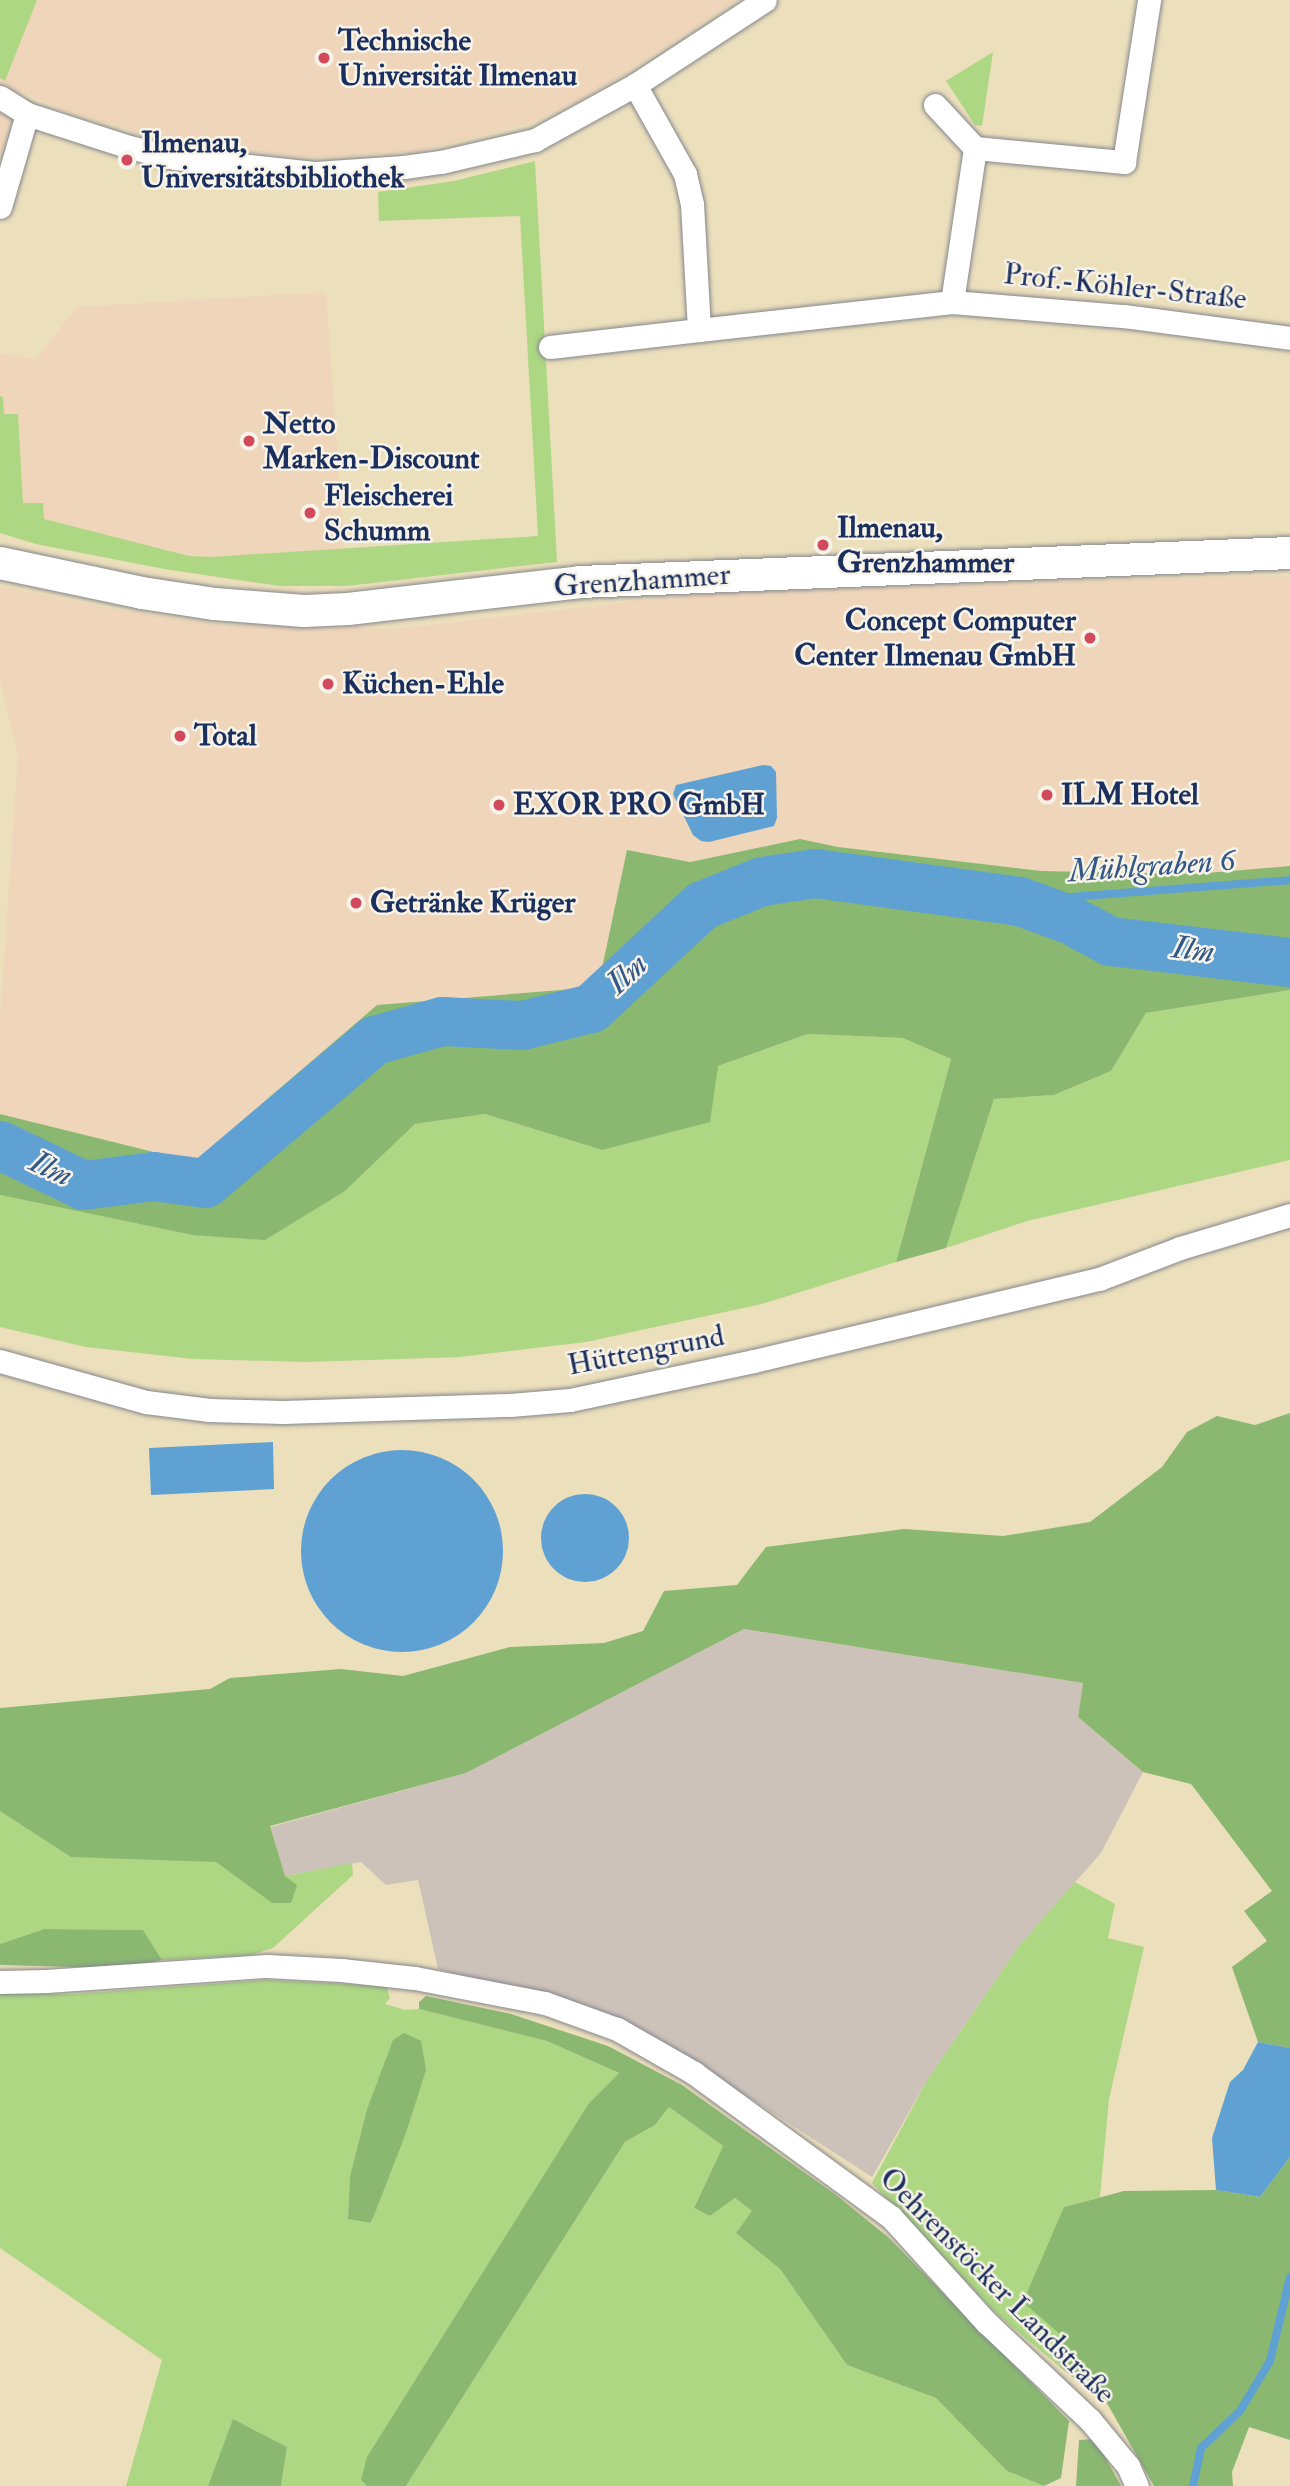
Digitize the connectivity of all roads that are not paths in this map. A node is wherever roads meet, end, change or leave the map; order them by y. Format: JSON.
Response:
{"nodes":[{"id":1,"x":765,"y":0,"type":"edge"},
{"id":2,"x":1149,"y":0,"type":"edge"},
{"id":3,"x":635,"y":85,"type":"junction"},
{"id":4,"x":0,"y":97,"type":"edge"},
{"id":5,"x":935,"y":105,"type":"dead end"},
{"id":6,"x":27,"y":114,"type":"junction"},
{"id":7,"x":975,"y":148,"type":"junction"},
{"id":8,"x":0,"y":207,"type":"edge"},
{"id":9,"x":952,"y":302,"type":"junction"},
{"id":10,"x":699,"y":330,"type":"junction"},
{"id":11,"x":1290,"y":338,"type":"edge"},
{"id":12,"x":550,"y":347,"type":"dead end"},
{"id":13,"x":1290,"y":553,"type":"edge"},
{"id":14,"x":0,"y":563,"type":"edge"},
{"id":15,"x":1290,"y":1215,"type":"edge"},
{"id":16,"x":0,"y":1361,"type":"edge"},
{"id":17,"x":0,"y":1982,"type":"edge"},
{"id":18,"x":1137,"y":2486,"type":"edge"}],
"edges":[{"from":1,"to":3,"type":"street"},
{"from":2,"to":7,"type":"street"},
{"from":3,"to":6,"type":"street"},
{"from":3,"to":10,"type":"street"},
{"from":4,"to":6,"type":"street"},
{"from":5,"to":7,"type":"street"},
{"from":6,"to":8,"type":"street"},
{"from":7,"to":9,"type":"street"},
{"from":9,"to":10,"type":"street","name":"Prof.-Köhler-Straße"},
{"from":9,"to":11,"type":"street","name":"Prof.-Köhler-Straße"},
{"from":10,"to":12,"type":"street","name":"Prof.-Köhler-Straße"},
{"from":13,"to":14,"type":"main road","name":"Grenzhammer"},
{"from":15,"to":16,"type":"street","name":"Hüttengrund"},
{"from":17,"to":18,"type":"street","name":"Oehrenstöcker Landstraße"}]}
